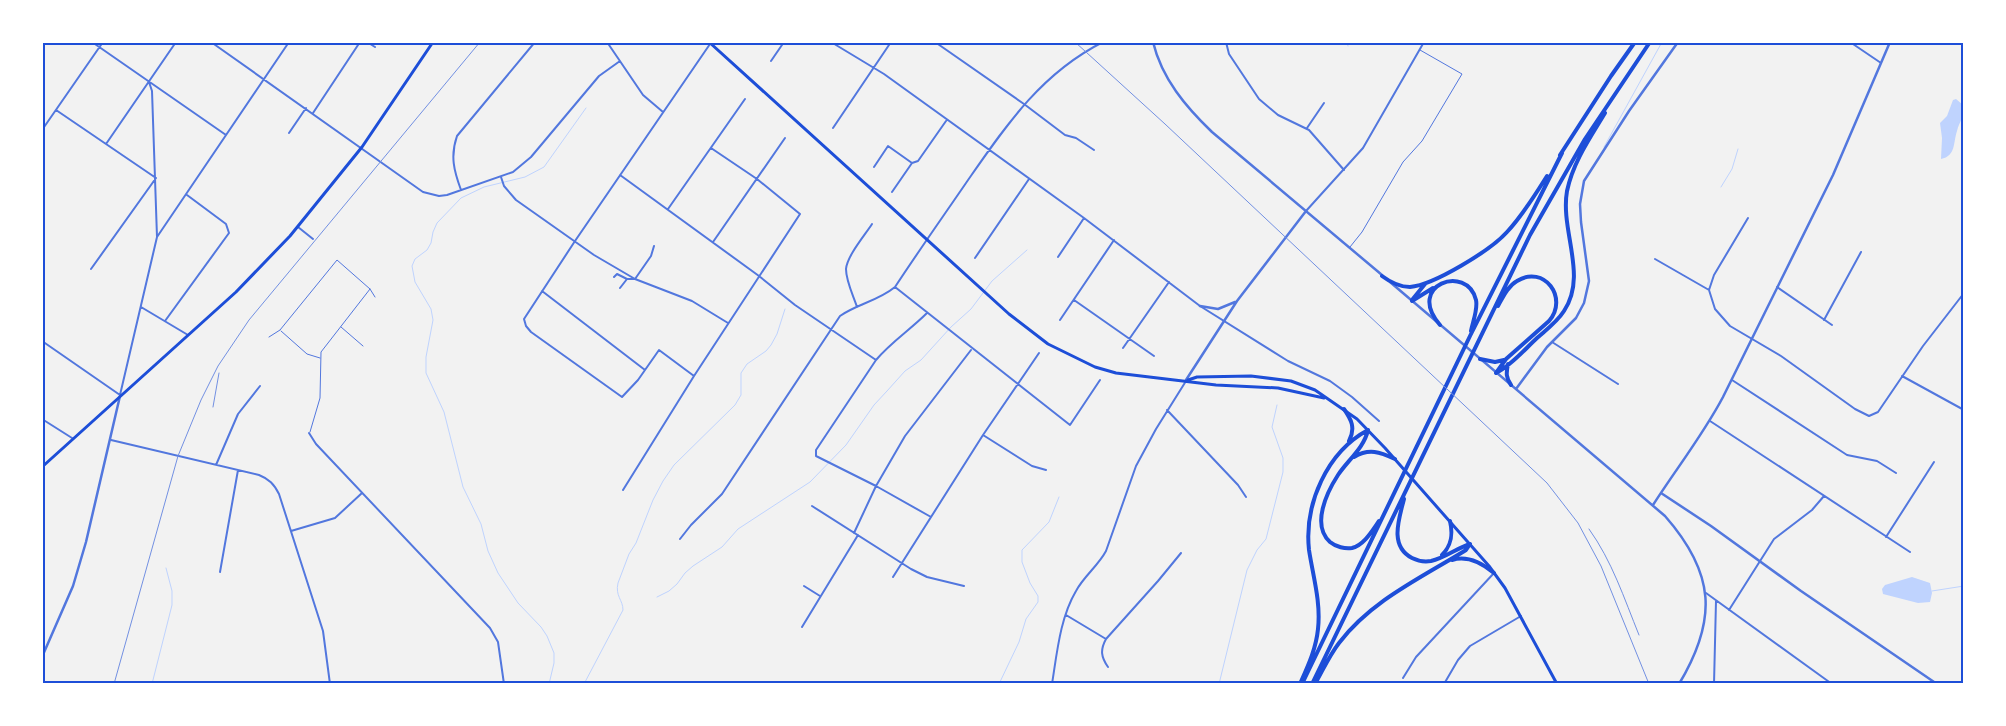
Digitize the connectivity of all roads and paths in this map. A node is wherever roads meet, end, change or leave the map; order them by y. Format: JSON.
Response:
{"nodes":[{"id":1,"x":92,"y":42,"type":"edge"},
{"id":2,"x":103,"y":42,"type":"edge"},
{"id":3,"x":176,"y":42,"type":"edge"},
{"id":4,"x":211,"y":42,"type":"edge"},
{"id":5,"x":289,"y":42,"type":"edge"},
{"id":6,"x":360,"y":42,"type":"edge"},
{"id":7,"x":367,"y":42,"type":"edge"},
{"id":8,"x":433,"y":42,"type":"edge"},
{"id":9,"x":535,"y":42,"type":"edge"},
{"id":10,"x":607,"y":42,"type":"edge"},
{"id":11,"x":784,"y":42,"type":"edge"},
{"id":12,"x":831,"y":42,"type":"edge"},
{"id":13,"x":892,"y":42,"type":"edge"},
{"id":14,"x":935,"y":42,"type":"edge"},
{"id":15,"x":1104,"y":42,"type":"edge"},
{"id":16,"x":1153,"y":42,"type":"edge"},
{"id":17,"x":1226,"y":42,"type":"edge"},
{"id":18,"x":1635,"y":42,"type":"edge"},
{"id":19,"x":1650,"y":42,"type":"edge"},
{"id":20,"x":1678,"y":42,"type":"edge"},
{"id":21,"x":1850,"y":42,"type":"edge"},
{"id":22,"x":1890,"y":42,"type":"edge"},
{"id":23,"x":711,"y":43,"type":"edge"},
{"id":24,"x":1423,"y":43,"type":"edge"},
{"id":25,"x":375,"y":47,"type":"dead end"},
{"id":26,"x":99,"y":48,"type":"junction"},
{"id":27,"x":1420,"y":50,"type":"junction"},
{"id":28,"x":620,"y":61,"type":"junction"},
{"id":29,"x":771,"y":61,"type":"dead end"},
{"id":30,"x":1881,"y":63,"type":"junction"},
{"id":31,"x":874,"y":68,"type":"junction"},
{"id":32,"x":1633,"y":68,"type":"junction"},
{"id":33,"x":264,"y":79,"type":"junction"},
{"id":34,"x":149,"y":82,"type":"junction"},
{"id":35,"x":745,"y":99,"type":"dead end"},
{"id":36,"x":1324,"y":103,"type":"dead end"},
{"id":37,"x":1024,"y":104,"type":"junction"},
{"id":38,"x":306,"y":108,"type":"junction"},
{"id":39,"x":56,"y":110,"type":"junction"},
{"id":40,"x":663,"y":112,"type":"junction"},
{"id":41,"x":313,"y":113,"type":"junction"},
{"id":42,"x":946,"y":120,"type":"junction"},
{"id":43,"x":833,"y":128,"type":"dead end"},
{"id":44,"x":1308,"y":128,"type":"junction"},
{"id":45,"x":42,"y":130,"type":"edge"},
{"id":46,"x":289,"y":133,"type":"dead end"},
{"id":47,"x":226,"y":135,"type":"junction"},
{"id":48,"x":785,"y":138,"type":"dead end"},
{"id":49,"x":106,"y":144,"type":"junction"},
{"id":50,"x":362,"y":148,"type":"junction"},
{"id":51,"x":711,"y":148,"type":"junction"},
{"id":52,"x":989,"y":150,"type":"junction"},
{"id":53,"x":1094,"y":150,"type":"dead end"},
{"id":54,"x":1562,"y":153,"type":"junction"},
{"id":55,"x":912,"y":163,"type":"junction"},
{"id":56,"x":874,"y":167,"type":"dead end"},
{"id":57,"x":1344,"y":170,"type":"junction"},
{"id":58,"x":620,"y":175,"type":"junction"},
{"id":59,"x":501,"y":177,"type":"junction"},
{"id":60,"x":156,"y":178,"type":"junction"},
{"id":61,"x":757,"y":179,"type":"junction"},
{"id":62,"x":1029,"y":179,"type":"junction"},
{"id":63,"x":461,"y":190,"type":"junction"},
{"id":64,"x":892,"y":192,"type":"dead end"},
{"id":65,"x":186,"y":194,"type":"junction"},
{"id":66,"x":668,"y":209,"type":"junction"},
{"id":67,"x":1306,"y":211,"type":"junction"},
{"id":68,"x":1084,"y":218,"type":"junction"},
{"id":69,"x":1748,"y":218,"type":"dead end"},
{"id":70,"x":872,"y":224,"type":"dead end"},
{"id":71,"x":298,"y":226,"type":"junction"},
{"id":72,"x":157,"y":237,"type":"junction"},
{"id":73,"x":313,"y":239,"type":"dead end"},
{"id":74,"x":927,"y":239,"type":"junction"},
{"id":75,"x":1114,"y":240,"type":"junction"},
{"id":76,"x":575,"y":241,"type":"junction"},
{"id":77,"x":713,"y":242,"type":"junction"},
{"id":78,"x":654,"y":246,"type":"dead end"},
{"id":79,"x":1349,"y":248,"type":"junction"},
{"id":80,"x":1861,"y":252,"type":"dead end"},
{"id":81,"x":1058,"y":257,"type":"dead end"},
{"id":82,"x":975,"y":258,"type":"dead end"},
{"id":83,"x":1655,"y":259,"type":"dead end"},
{"id":84,"x":91,"y":269,"type":"dead end"},
{"id":85,"x":759,"y":276,"type":"junction"},
{"id":86,"x":1382,"y":276,"type":"junction"},
{"id":87,"x":614,"y":278,"type":"dead end"},
{"id":88,"x":627,"y":279,"type":"junction"},
{"id":89,"x":635,"y":279,"type":"junction"},
{"id":90,"x":1429,"y":281,"type":"junction"},
{"id":91,"x":1170,"y":282,"type":"junction"},
{"id":92,"x":1437,"y":285,"type":"junction"},
{"id":93,"x":895,"y":287,"type":"junction"},
{"id":94,"x":1776,"y":287,"type":"junction"},
{"id":95,"x":620,"y":288,"type":"dead end"},
{"id":96,"x":370,"y":289,"type":"junction"},
{"id":97,"x":1709,"y":290,"type":"junction"},
{"id":98,"x":542,"y":291,"type":"junction"},
{"id":99,"x":1964,"y":293,"type":"edge"},
{"id":100,"x":375,"y":297,"type":"dead end"},
{"id":101,"x":1074,"y":300,"type":"junction"},
{"id":102,"x":1237,"y":301,"type":"junction"},
{"id":103,"x":1412,"y":301,"type":"junction"},
{"id":104,"x":141,"y":306,"type":"junction"},
{"id":105,"x":1200,"y":306,"type":"junction"},
{"id":106,"x":857,"y":307,"type":"junction"},
{"id":107,"x":927,"y":313,"type":"junction"},
{"id":108,"x":1060,"y":320,"type":"dead end"},
{"id":109,"x":1824,"y":320,"type":"junction"},
{"id":110,"x":165,"y":321,"type":"junction"},
{"id":111,"x":1223,"y":321,"type":"junction"},
{"id":112,"x":728,"y":323,"type":"junction"},
{"id":113,"x":1440,"y":325,"type":"junction"},
{"id":114,"x":1832,"y":325,"type":"dead end"},
{"id":115,"x":340,"y":326,"type":"junction"},
{"id":116,"x":830,"y":329,"type":"junction"},
{"id":117,"x":1484,"y":329,"type":"junction"},
{"id":118,"x":280,"y":330,"type":"junction"},
{"id":119,"x":190,"y":336,"type":"junction"},
{"id":120,"x":269,"y":336,"type":"dead end"},
{"id":121,"x":1470,"y":336,"type":"junction"},
{"id":122,"x":1752,"y":338,"type":"junction"},
{"id":123,"x":1130,"y":339,"type":"junction"},
{"id":124,"x":42,"y":341,"type":"edge"},
{"id":125,"x":1552,"y":342,"type":"junction"},
{"id":126,"x":363,"y":346,"type":"dead end"},
{"id":127,"x":1123,"y":348,"type":"dead end"},
{"id":128,"x":972,"y":350,"type":"junction"},
{"id":129,"x":1039,"y":354,"type":"dead end"},
{"id":130,"x":1154,"y":356,"type":"dead end"},
{"id":131,"x":320,"y":358,"type":"junction"},
{"id":132,"x":1480,"y":359,"type":"junction"},
{"id":133,"x":876,"y":360,"type":"junction"},
{"id":134,"x":1507,"y":362,"type":"junction"},
{"id":135,"x":645,"y":370,"type":"junction"},
{"id":136,"x":1496,"y":373,"type":"junction"},
{"id":137,"x":694,"y":376,"type":"junction"},
{"id":138,"x":1902,"y":376,"type":"junction"},
{"id":139,"x":1100,"y":380,"type":"dead end"},
{"id":140,"x":1186,"y":380,"type":"junction"},
{"id":141,"x":1732,"y":380,"type":"junction"},
{"id":142,"x":1017,"y":384,"type":"junction"},
{"id":143,"x":1618,"y":384,"type":"dead end"},
{"id":144,"x":1511,"y":385,"type":"junction"},
{"id":145,"x":260,"y":386,"type":"dead end"},
{"id":146,"x":1516,"y":389,"type":"junction"},
{"id":147,"x":120,"y":395,"type":"junction"},
{"id":148,"x":1324,"y":398,"type":"junction"},
{"id":149,"x":1344,"y":409,"type":"junction"},
{"id":150,"x":1167,"y":410,"type":"junction"},
{"id":151,"x":1964,"y":410,"type":"edge"},
{"id":152,"x":42,"y":419,"type":"edge"},
{"id":153,"x":1379,"y":421,"type":"dead end"},
{"id":154,"x":1710,"y":421,"type":"junction"},
{"id":155,"x":1368,"y":430,"type":"junction"},
{"id":156,"x":309,"y":433,"type":"joint"},
{"id":157,"x":983,"y":435,"type":"junction"},
{"id":158,"x":73,"y":440,"type":"junction"},
{"id":159,"x":111,"y":440,"type":"junction"},
{"id":160,"x":1347,"y":444,"type":"junction"},
{"id":161,"x":1395,"y":459,"type":"junction"},
{"id":162,"x":1348,"y":462,"type":"junction"},
{"id":163,"x":1934,"y":462,"type":"dead end"},
{"id":164,"x":216,"y":465,"type":"junction"},
{"id":165,"x":42,"y":466,"type":"edge"},
{"id":166,"x":238,"y":470,"type":"junction"},
{"id":167,"x":1046,"y":470,"type":"dead end"},
{"id":168,"x":1896,"y":473,"type":"dead end"},
{"id":169,"x":876,"y":486,"type":"junction"},
{"id":170,"x":1407,"y":489,"type":"junction"},
{"id":171,"x":623,"y":490,"type":"dead end"},
{"id":172,"x":362,"y":493,"type":"junction"},
{"id":173,"x":1661,"y":493,"type":"junction"},
{"id":174,"x":1824,"y":496,"type":"junction"},
{"id":175,"x":1246,"y":497,"type":"dead end"},
{"id":176,"x":1653,"y":505,"type":"junction"},
{"id":177,"x":812,"y":506,"type":"dead end"},
{"id":178,"x":1385,"y":514,"type":"junction"},
{"id":179,"x":931,"y":517,"type":"junction"},
{"id":180,"x":1450,"y":521,"type":"junction"},
{"id":181,"x":291,"y":531,"type":"junction"},
{"id":182,"x":854,"y":532,"type":"junction"},
{"id":183,"x":858,"y":535,"type":"junction"},
{"id":184,"x":1886,"y":536,"type":"junction"},
{"id":185,"x":680,"y":539,"type":"dead end"},
{"id":186,"x":1470,"y":544,"type":"junction"},
{"id":187,"x":1910,"y":552,"type":"dead end"},
{"id":188,"x":1181,"y":553,"type":"dead end"},
{"id":189,"x":1439,"y":558,"type":"junction"},
{"id":190,"x":1760,"y":560,"type":"junction"},
{"id":191,"x":1447,"y":561,"type":"junction"},
{"id":192,"x":902,"y":563,"type":"junction"},
{"id":193,"x":220,"y":572,"type":"dead end"},
{"id":194,"x":1494,"y":574,"type":"junction"},
{"id":195,"x":893,"y":577,"type":"dead end"},
{"id":196,"x":804,"y":586,"type":"dead end"},
{"id":197,"x":964,"y":586,"type":"dead end"},
{"id":198,"x":1706,"y":593,"type":"junction"},
{"id":199,"x":820,"y":596,"type":"junction"},
{"id":200,"x":1716,"y":601,"type":"junction"},
{"id":201,"x":1729,"y":610,"type":"junction"},
{"id":202,"x":1066,"y":615,"type":"junction"},
{"id":203,"x":1521,"y":616,"type":"junction"},
{"id":204,"x":802,"y":627,"type":"dead end"},
{"id":205,"x":1106,"y":639,"type":"junction"},
{"id":206,"x":42,"y":657,"type":"edge"},
{"id":207,"x":1108,"y":667,"type":"dead end"},
{"id":208,"x":1403,"y":678,"type":"dead end"},
{"id":209,"x":330,"y":684,"type":"edge"},
{"id":210,"x":504,"y":684,"type":"edge"},
{"id":211,"x":1052,"y":684,"type":"edge"},
{"id":212,"x":1301,"y":684,"type":"edge"},
{"id":213,"x":1314,"y":684,"type":"edge"},
{"id":214,"x":1444,"y":684,"type":"edge"},
{"id":215,"x":1557,"y":684,"type":"edge"},
{"id":216,"x":1679,"y":684,"type":"edge"},
{"id":217,"x":1714,"y":684,"type":"edge"},
{"id":218,"x":1832,"y":684,"type":"edge"},
{"id":219,"x":1937,"y":684,"type":"edge"}],
"edges":[{"from":1,"to":26,"type":"street"},
{"from":2,"to":26,"type":"street"},
{"from":3,"to":34,"type":"street"},
{"from":4,"to":33,"type":"street"},
{"from":5,"to":33,"type":"street"},
{"from":6,"to":41,"type":"street"},
{"from":7,"to":25,"type":"street"},
{"from":8,"to":50,"type":"main road"},
{"from":9,"to":63,"type":"street"},
{"from":10,"to":28,"type":"street"},
{"from":11,"to":29,"type":"street"},
{"from":12,"to":31,"type":"street"},
{"from":13,"to":31,"type":"street"},
{"from":14,"to":37,"type":"street"},
{"from":15,"to":37,"type":"street"},
{"from":16,"to":67,"type":"street"},
{"from":17,"to":44,"type":"street"},
{"from":18,"to":54,"type":"highway"},
{"from":19,"to":32,"type":"highway"},
{"from":20,"to":125,"type":"street"},
{"from":21,"to":30,"type":"street"},
{"from":22,"to":30,"type":"street"},
{"from":23,"to":40,"type":"street"},
{"from":23,"to":74,"type":"main road"},
{"from":24,"to":27,"type":"street"},
{"from":26,"to":34,"type":"street"},
{"from":26,"to":39,"type":"street"},
{"from":27,"to":57,"type":"street"},
{"from":27,"to":79,"type":"lane"},
{"from":28,"to":40,"type":"street"},
{"from":28,"to":59,"type":"street"},
{"from":30,"to":94,"type":"street"},
{"from":31,"to":42,"type":"street"},
{"from":31,"to":43,"type":"street"},
{"from":32,"to":117,"type":"highway"},
{"from":32,"to":134,"type":"highway"},
{"from":33,"to":38,"type":"street"},
{"from":33,"to":47,"type":"street"},
{"from":34,"to":47,"type":"street"},
{"from":34,"to":49,"type":"street"},
{"from":34,"to":60,"type":"street"},
{"from":35,"to":51,"type":"street"},
{"from":36,"to":44,"type":"street"},
{"from":37,"to":52,"type":"street"},
{"from":37,"to":53,"type":"street"},
{"from":38,"to":41,"type":"street"},
{"from":38,"to":46,"type":"street"},
{"from":39,"to":45,"type":"street"},
{"from":39,"to":49,"type":"street"},
{"from":40,"to":58,"type":"street"},
{"from":41,"to":50,"type":"street"},
{"from":42,"to":52,"type":"street"},
{"from":42,"to":55,"type":"street"},
{"from":44,"to":57,"type":"street"},
{"from":47,"to":65,"type":"street"},
{"from":48,"to":61,"type":"street"},
{"from":49,"to":60,"type":"street"},
{"from":50,"to":63,"type":"street"},
{"from":50,"to":71,"type":"main road"},
{"from":51,"to":61,"type":"street"},
{"from":51,"to":66,"type":"street"},
{"from":52,"to":62,"type":"street"},
{"from":52,"to":74,"type":"street"},
{"from":54,"to":90,"type":"highway"},
{"from":54,"to":121,"type":"highway"},
{"from":55,"to":56,"type":"street"},
{"from":55,"to":64,"type":"street"},
{"from":57,"to":67,"type":"street"},
{"from":58,"to":66,"type":"street"},
{"from":58,"to":76,"type":"street"},
{"from":59,"to":63,"type":"street"},
{"from":59,"to":76,"type":"street"},
{"from":60,"to":72,"type":"street"},
{"from":60,"to":84,"type":"street"},
{"from":61,"to":77,"type":"street"},
{"from":61,"to":85,"type":"street"},
{"from":62,"to":68,"type":"street"},
{"from":62,"to":82,"type":"street"},
{"from":65,"to":72,"type":"street"},
{"from":65,"to":110,"type":"street"},
{"from":66,"to":77,"type":"street"},
{"from":67,"to":79,"type":"street"},
{"from":67,"to":102,"type":"street"},
{"from":68,"to":75,"type":"street"},
{"from":68,"to":81,"type":"street"},
{"from":69,"to":97,"type":"street"},
{"from":70,"to":106,"type":"street"},
{"from":71,"to":73,"type":"street"},
{"from":71,"to":119,"type":"main road"},
{"from":72,"to":104,"type":"street"},
{"from":74,"to":93,"type":"street"},
{"from":74,"to":140,"type":"main road"},
{"from":75,"to":91,"type":"street"},
{"from":75,"to":101,"type":"street"},
{"from":76,"to":89,"type":"street"},
{"from":76,"to":98,"type":"street"},
{"from":77,"to":85,"type":"street"},
{"from":78,"to":89,"type":"street"},
{"from":79,"to":86,"type":"street"},
{"from":80,"to":109,"type":"street"},
{"from":83,"to":97,"type":"street"},
{"from":85,"to":112,"type":"street"},
{"from":85,"to":116,"type":"street"},
{"from":86,"to":90,"type":"highway"},
{"from":86,"to":103,"type":"street"},
{"from":87,"to":88,"type":"street"},
{"from":88,"to":89,"type":"street"},
{"from":88,"to":95,"type":"street"},
{"from":89,"to":112,"type":"street"},
{"from":90,"to":103,"type":"highway"},
{"from":91,"to":105,"type":"street"},
{"from":91,"to":123,"type":"street"},
{"from":92,"to":103,"type":"highway"},
{"from":92,"to":113,"type":"highway"},
{"from":92,"to":121,"type":"highway"},
{"from":93,"to":106,"type":"street"},
{"from":93,"to":107,"type":"street"},
{"from":94,"to":109,"type":"street"},
{"from":94,"to":122,"type":"street"},
{"from":96,"to":100,"type":"lane"},
{"from":96,"to":115,"type":"lane"},
{"from":96,"to":118,"type":"lane"},
{"from":97,"to":122,"type":"street"},
{"from":98,"to":135,"type":"street"},
{"from":98,"to":135,"type":"street"},
{"from":99,"to":138,"type":"street"},
{"from":101,"to":108,"type":"street"},
{"from":101,"to":123,"type":"street"},
{"from":102,"to":105,"type":"street"},
{"from":102,"to":111,"type":"street"},
{"from":103,"to":113,"type":"street"},
{"from":104,"to":110,"type":"street"},
{"from":104,"to":147,"type":"street"},
{"from":105,"to":111,"type":"street"},
{"from":106,"to":116,"type":"street"},
{"from":107,"to":128,"type":"street"},
{"from":107,"to":133,"type":"street"},
{"from":109,"to":114,"type":"street"},
{"from":110,"to":119,"type":"street"},
{"from":111,"to":140,"type":"street"},
{"from":111,"to":153,"type":"street"},
{"from":112,"to":137,"type":"street"},
{"from":113,"to":132,"type":"street"},
{"from":115,"to":126,"type":"lane"},
{"from":115,"to":131,"type":"lane"},
{"from":116,"to":133,"type":"street"},
{"from":116,"to":185,"type":"street"},
{"from":117,"to":134,"type":"highway"},
{"from":117,"to":170,"type":"highway"},
{"from":118,"to":120,"type":"lane"},
{"from":118,"to":131,"type":"lane"},
{"from":119,"to":147,"type":"main road"},
{"from":121,"to":178,"type":"highway"},
{"from":122,"to":138,"type":"street"},
{"from":122,"to":141,"type":"street"},
{"from":123,"to":127,"type":"street"},
{"from":123,"to":130,"type":"street"},
{"from":124,"to":147,"type":"street"},
{"from":125,"to":143,"type":"street"},
{"from":125,"to":146,"type":"street"},
{"from":128,"to":142,"type":"street"},
{"from":128,"to":169,"type":"street"},
{"from":129,"to":142,"type":"street"},
{"from":131,"to":156,"type":"lane"},
{"from":132,"to":134,"type":"highway"},
{"from":132,"to":136,"type":"street"},
{"from":133,"to":169,"type":"street"},
{"from":134,"to":136,"type":"highway"},
{"from":134,"to":144,"type":"highway"},
{"from":135,"to":137,"type":"street"},
{"from":136,"to":144,"type":"street"},
{"from":137,"to":171,"type":"street"},
{"from":138,"to":151,"type":"street"},
{"from":139,"to":142,"type":"street"},
{"from":140,"to":148,"type":"main road"},
{"from":140,"to":148,"type":"main road"},
{"from":140,"to":150,"type":"street"},
{"from":141,"to":154,"type":"street"},
{"from":141,"to":168,"type":"street"},
{"from":142,"to":157,"type":"street"},
{"from":144,"to":146,"type":"street"},
{"from":145,"to":164,"type":"street"},
{"from":146,"to":176,"type":"street"},
{"from":147,"to":158,"type":"main road"},
{"from":147,"to":159,"type":"street"},
{"from":148,"to":149,"type":"main road"},
{"from":149,"to":155,"type":"main road"},
{"from":149,"to":160,"type":"highway"},
{"from":150,"to":175,"type":"street"},
{"from":150,"to":202,"type":"street"},
{"from":152,"to":158,"type":"street"},
{"from":154,"to":173,"type":"street"},
{"from":154,"to":174,"type":"street"},
{"from":155,"to":160,"type":"highway"},
{"from":155,"to":161,"type":"main road"},
{"from":155,"to":162,"type":"highway"},
{"from":156,"to":172,"type":"street"},
{"from":157,"to":167,"type":"street"},
{"from":157,"to":179,"type":"street"},
{"from":158,"to":165,"type":"main road"},
{"from":159,"to":164,"type":"street"},
{"from":159,"to":206,"type":"street"},
{"from":160,"to":212,"type":"highway"},
{"from":161,"to":162,"type":"highway"},
{"from":161,"to":180,"type":"main road"},
{"from":162,"to":178,"type":"highway"},
{"from":163,"to":184,"type":"street"},
{"from":164,"to":166,"type":"street"},
{"from":166,"to":181,"type":"street"},
{"from":166,"to":193,"type":"street"},
{"from":169,"to":179,"type":"street"},
{"from":169,"to":182,"type":"street"},
{"from":170,"to":189,"type":"highway"},
{"from":170,"to":213,"type":"highway"},
{"from":172,"to":181,"type":"street"},
{"from":172,"to":210,"type":"street"},
{"from":173,"to":176,"type":"street"},
{"from":173,"to":190,"type":"street"},
{"from":174,"to":184,"type":"street"},
{"from":174,"to":190,"type":"street"},
{"from":176,"to":198,"type":"street"},
{"from":177,"to":182,"type":"street"},
{"from":178,"to":212,"type":"highway"},
{"from":179,"to":192,"type":"street"},
{"from":180,"to":186,"type":"main road"},
{"from":180,"to":189,"type":"highway"},
{"from":181,"to":209,"type":"street"},
{"from":182,"to":183,"type":"street"},
{"from":183,"to":192,"type":"street"},
{"from":183,"to":199,"type":"street"},
{"from":184,"to":187,"type":"street"},
{"from":186,"to":189,"type":"highway"},
{"from":186,"to":191,"type":"highway"},
{"from":186,"to":194,"type":"main road"},
{"from":188,"to":205,"type":"street"},
{"from":190,"to":201,"type":"street"},
{"from":190,"to":219,"type":"street"},
{"from":191,"to":194,"type":"highway"},
{"from":191,"to":213,"type":"highway"},
{"from":192,"to":195,"type":"street"},
{"from":192,"to":197,"type":"street"},
{"from":194,"to":203,"type":"main road"},
{"from":194,"to":208,"type":"street"},
{"from":196,"to":199,"type":"street"},
{"from":198,"to":200,"type":"street"},
{"from":198,"to":216,"type":"street"},
{"from":199,"to":204,"type":"street"},
{"from":200,"to":201,"type":"street"},
{"from":200,"to":217,"type":"street"},
{"from":201,"to":218,"type":"street"},
{"from":202,"to":205,"type":"street"},
{"from":202,"to":211,"type":"street"},
{"from":203,"to":214,"type":"street"},
{"from":203,"to":215,"type":"main road"},
{"from":205,"to":207,"type":"street"}]}
